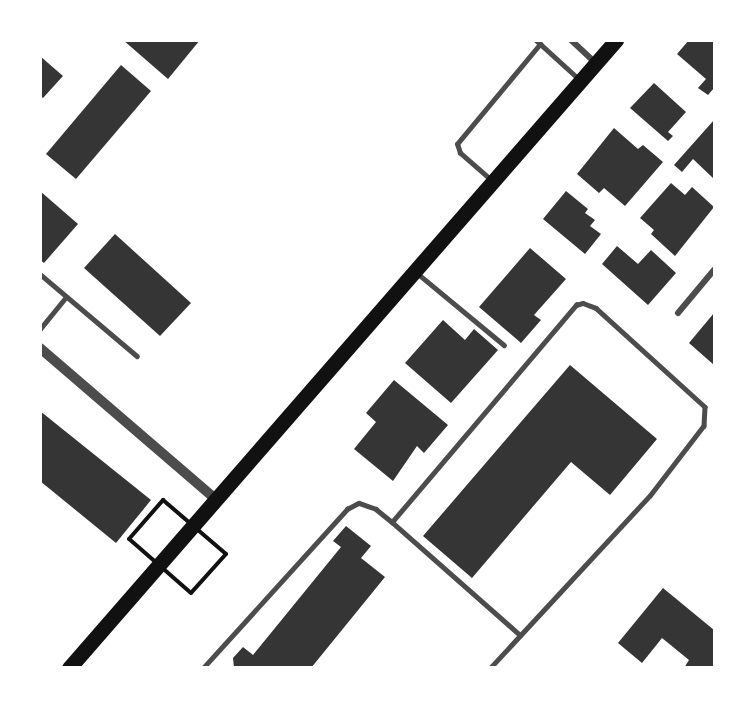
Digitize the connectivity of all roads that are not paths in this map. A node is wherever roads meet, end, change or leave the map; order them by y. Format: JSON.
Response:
{"nodes":[{"id":1,"x":571,"y":40,"type":"edge"},
{"id":2,"x":616,"y":40,"type":"edge"},
{"id":3,"x":538,"y":42,"type":"edge"},
{"id":4,"x":596,"y":64,"type":"junction"},
{"id":5,"x":582,"y":81,"type":"junction"},
{"id":6,"x":495,"y":183,"type":"junction"},
{"id":7,"x":714,"y":270,"type":"edge"},
{"id":8,"x":417,"y":273,"type":"junction"},
{"id":9,"x":40,"y":274,"type":"edge"},
{"id":10,"x":66,"y":297,"type":"junction"},
{"id":11,"x":678,"y":313,"type":"dead end"},
{"id":12,"x":40,"y":329,"type":"edge"},
{"id":13,"x":504,"y":345,"type":"dead end"},
{"id":14,"x":40,"y":348,"type":"edge"},
{"id":15,"x":137,"y":356,"type":"dead end"},
{"id":16,"x":218,"y":500,"type":"junction"},
{"id":17,"x":392,"y":522,"type":"junction"},
{"id":18,"x":520,"y":635,"type":"junction"},
{"id":19,"x":69,"y":668,"type":"edge"},
{"id":20,"x":203,"y":668,"type":"edge"},
{"id":21,"x":491,"y":668,"type":"edge"}],
"edges":[{"from":1,"to":4,"type":"street"},
{"from":2,"to":4,"type":"main road"},
{"from":3,"to":5,"type":"lane"},
{"from":3,"to":6,"type":"lane"},
{"from":4,"to":5,"type":"main road"},
{"from":5,"to":6,"type":"main road"},
{"from":6,"to":8,"type":"main road"},
{"from":7,"to":11,"type":"street"},
{"from":8,"to":13,"type":"lane"},
{"from":8,"to":16,"type":"main road"},
{"from":9,"to":10,"type":"lane"},
{"from":10,"to":12,"type":"lane"},
{"from":10,"to":15,"type":"lane"},
{"from":14,"to":16,"type":"street"},
{"from":16,"to":19,"type":"main road"},
{"from":17,"to":18,"type":"lane"},
{"from":17,"to":18,"type":"lane"},
{"from":17,"to":20,"type":"lane"},
{"from":18,"to":21,"type":"lane"}]}
